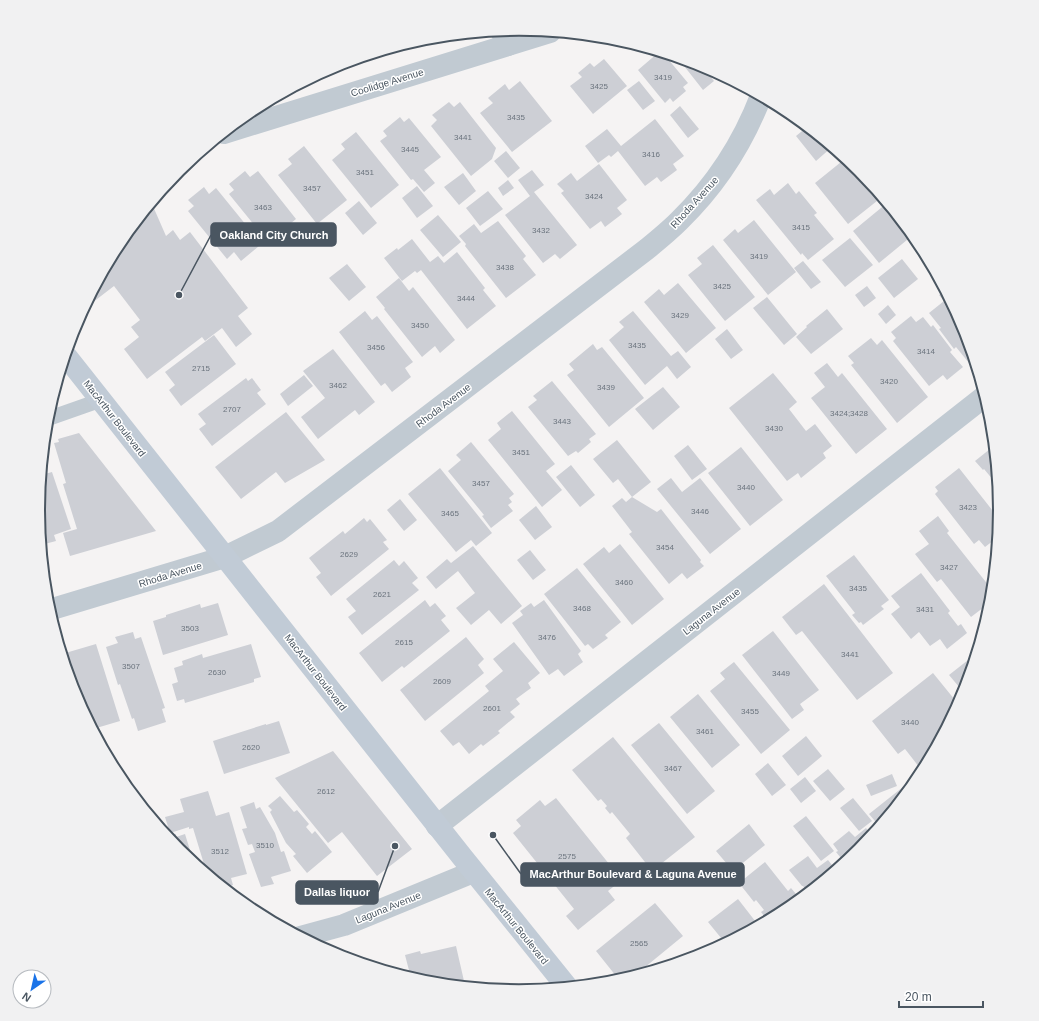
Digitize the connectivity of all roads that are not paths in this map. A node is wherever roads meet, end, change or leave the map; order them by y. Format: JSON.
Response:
{"nodes":[{"id":1,"x":519,"y":36,"type":"edge"},
{"id":2,"x":504,"y":38,"type":"edge"},
{"id":3,"x":759,"y":101,"type":"edge"},
{"id":4,"x":240,"y":128,"type":"edge"},
{"id":5,"x":69,"y":360,"type":"edge"},
{"id":6,"x":981,"y":399,"type":"edge"},
{"id":7,"x":101,"y":400,"type":"junction"},
{"id":8,"x":54,"y":416,"type":"edge"},
{"id":9,"x":226,"y":557,"type":"junction"},
{"id":10,"x":55,"y":608,"type":"edge"},
{"id":11,"x":437,"y":826,"type":"junction"},
{"id":12,"x":473,"y":872,"type":"junction"},
{"id":13,"x":307,"y":934,"type":"edge"},
{"id":14,"x":563,"y":983,"type":"edge"}],
"edges":[{"from":1,"to":2,"type":"street","name":"Coolidge Avenue"},
{"from":2,"to":4,"type":"street","name":"Coolidge Avenue"},
{"from":3,"to":9,"type":"street","name":"Rhoda Avenue"},
{"from":5,"to":7,"type":"main road","name":"MacArthur Boulevard"},
{"from":6,"to":11,"type":"street","name":"Laguna Avenue"},
{"from":7,"to":8,"type":"lane"},
{"from":7,"to":9,"type":"main road","name":"MacArthur Boulevard"},
{"from":9,"to":10,"type":"street","name":"Rhoda Avenue"},
{"from":9,"to":11,"type":"main road","name":"MacArthur Boulevard"},
{"from":11,"to":12,"type":"main road","name":"MacArthur Boulevard"},
{"from":12,"to":13,"type":"street","name":"Laguna Avenue"},
{"from":12,"to":14,"type":"main road","name":"MacArthur Boulevard"}]}
